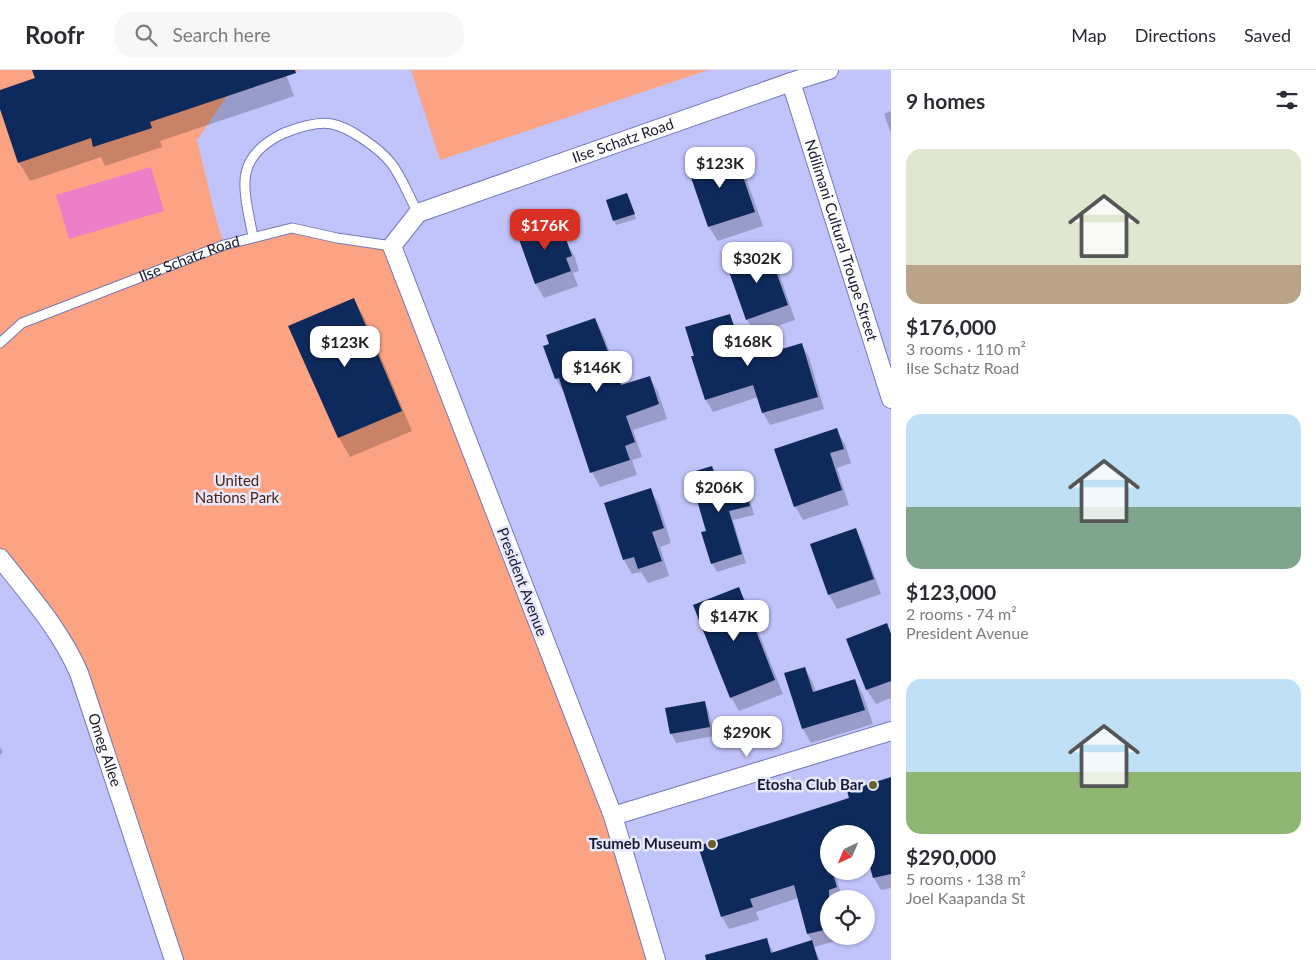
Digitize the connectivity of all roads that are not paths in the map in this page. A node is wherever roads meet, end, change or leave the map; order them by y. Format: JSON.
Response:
{"nodes":[{"id":1,"x":830,"y":70,"type":"edge"},
{"id":2,"x":790,"y":79,"type":"junction"},
{"id":3,"x":418,"y":213,"type":"junction"},
{"id":4,"x":253,"y":237,"type":"junction"},
{"id":5,"x":392,"y":246,"type":"junction"},
{"id":6,"x":0,"y":343,"type":"edge"},
{"id":7,"x":891,"y":399,"type":"edge"},
{"id":8,"x":0,"y":558,"type":"edge"},
{"id":9,"x":891,"y":731,"type":"edge"},
{"id":10,"x":613,"y":816,"type":"junction"},
{"id":11,"x":174,"y":960,"type":"edge"},
{"id":12,"x":656,"y":960,"type":"edge"}],
"edges":[{"from":1,"to":2,"type":"street","name":"Ilse Schatz Road"},
{"from":2,"to":3,"type":"street","name":"Ilse Schatz Road"},
{"from":2,"to":7,"type":"street","name":"Ndilimani Cultural Troupe Street"},
{"from":3,"to":4,"type":"lane"},
{"from":3,"to":5,"type":"street"},
{"from":4,"to":5,"type":"lane","name":"Ilse Schatz Road"},
{"from":4,"to":6,"type":"lane","name":"Ilse Schatz Road"},
{"from":5,"to":10,"type":"street","name":"President Avenue"},
{"from":8,"to":11,"type":"street","name":"Omeg Allee"},
{"from":9,"to":10,"type":"street"},
{"from":10,"to":12,"type":"street","name":"President Avenue"}]}
